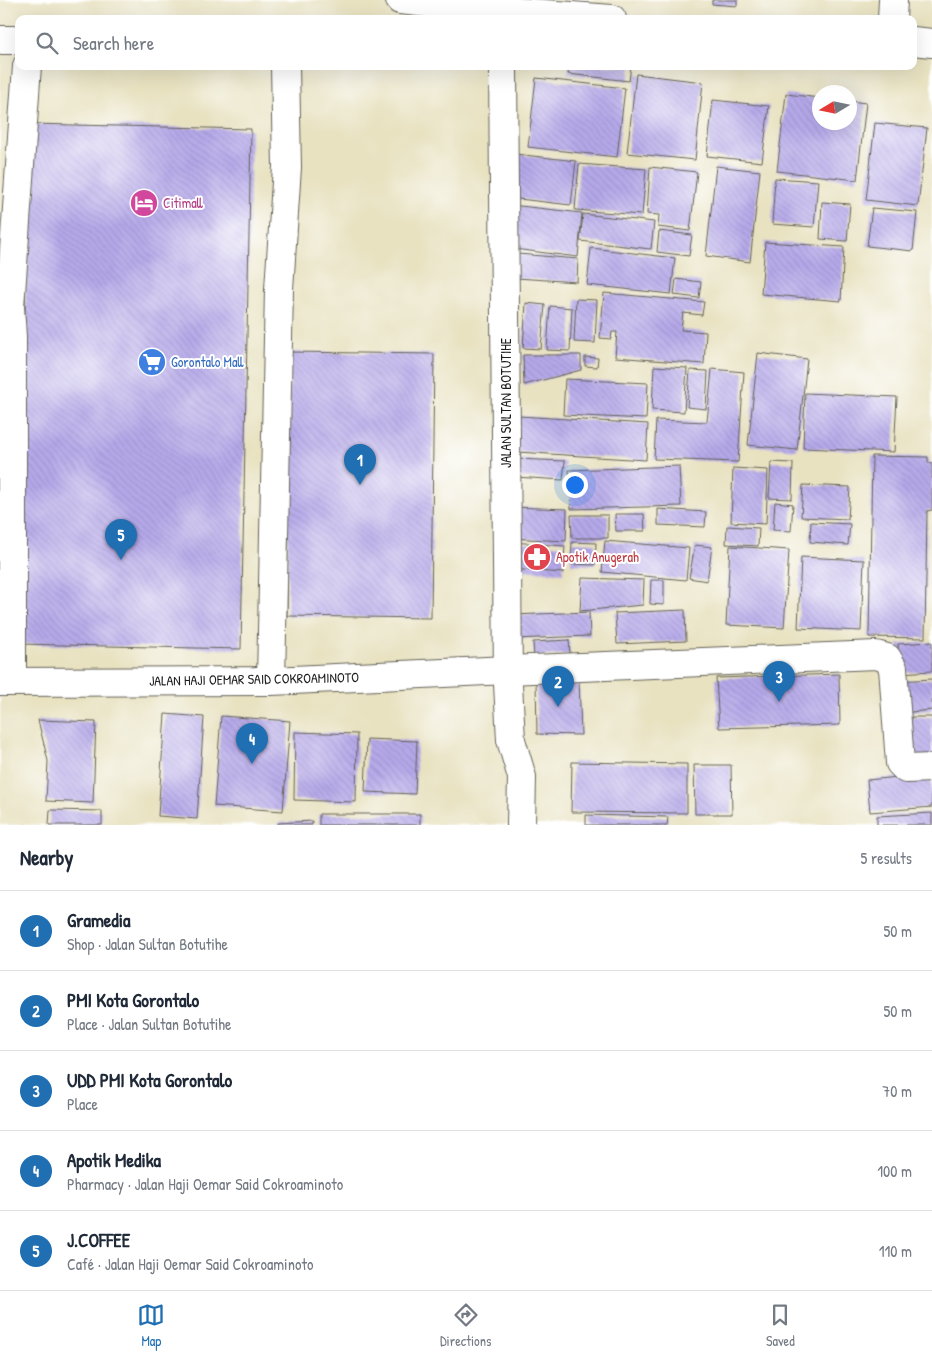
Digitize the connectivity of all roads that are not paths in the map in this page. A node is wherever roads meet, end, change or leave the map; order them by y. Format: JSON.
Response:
{"nodes":[{"id":1,"x":400,"y":0,"type":"edge"},
{"id":2,"x":893,"y":0,"type":"edge"},
{"id":3,"x":503,"y":10,"type":"edge"},
{"id":4,"x":564,"y":15,"type":"edge"},
{"id":5,"x":892,"y":15,"type":"edge"},
{"id":6,"x":0,"y":40,"type":"edge"},
{"id":7,"x":15,"y":40,"type":"edge"},
{"id":8,"x":917,"y":41,"type":"edge"},
{"id":9,"x":932,"y":43,"type":"edge"},
{"id":10,"x":27,"y":70,"type":"edge"},
{"id":11,"x":285,"y":70,"type":"edge"},
{"id":12,"x":503,"y":70,"type":"edge"},
{"id":13,"x":5,"y":307,"type":"edge"},
{"id":14,"x":508,"y":670,"type":"junction"},
{"id":15,"x":271,"y":681,"type":"junction"},
{"id":16,"x":6,"y":682,"type":"edge"},
{"id":17,"x":511,"y":740,"type":"junction"},
{"id":18,"x":932,"y":768,"type":"edge"},
{"id":19,"x":502,"y":825,"type":"edge"},
{"id":20,"x":521,"y":825,"type":"edge"}],
"edges":[{"from":1,"to":3,"type":"street"},
{"from":2,"to":5,"type":"street"},
{"from":3,"to":4,"type":"street"},
{"from":6,"to":7,"type":"street"},
{"from":8,"to":9,"type":"street"},
{"from":10,"to":13,"type":"street"},
{"from":11,"to":15,"type":"street"},
{"from":12,"to":14,"type":"street","name":"JALAN SULTAN BOTUTIHE"},
{"from":13,"to":16,"type":"street"},
{"from":14,"to":15,"type":"street","name":"JALAN HAJI OEMAR SAID COKROAMINOTO"},
{"from":14,"to":17,"type":"street","name":"JALAN SULTAN BOTUTIHE"},
{"from":14,"to":18,"type":"street","name":"JALAN HAJI OEMAR SAID COKROAMINOTO"},
{"from":15,"to":16,"type":"street","name":"JALAN HAJI OEMAR SAID COKROAMINOTO"},
{"from":17,"to":19,"type":"street","name":"JALAN SULTAN BOTUTIHE"},
{"from":17,"to":20,"type":"street","name":"JALAN SULTAN BOTUTIHE"}]}
